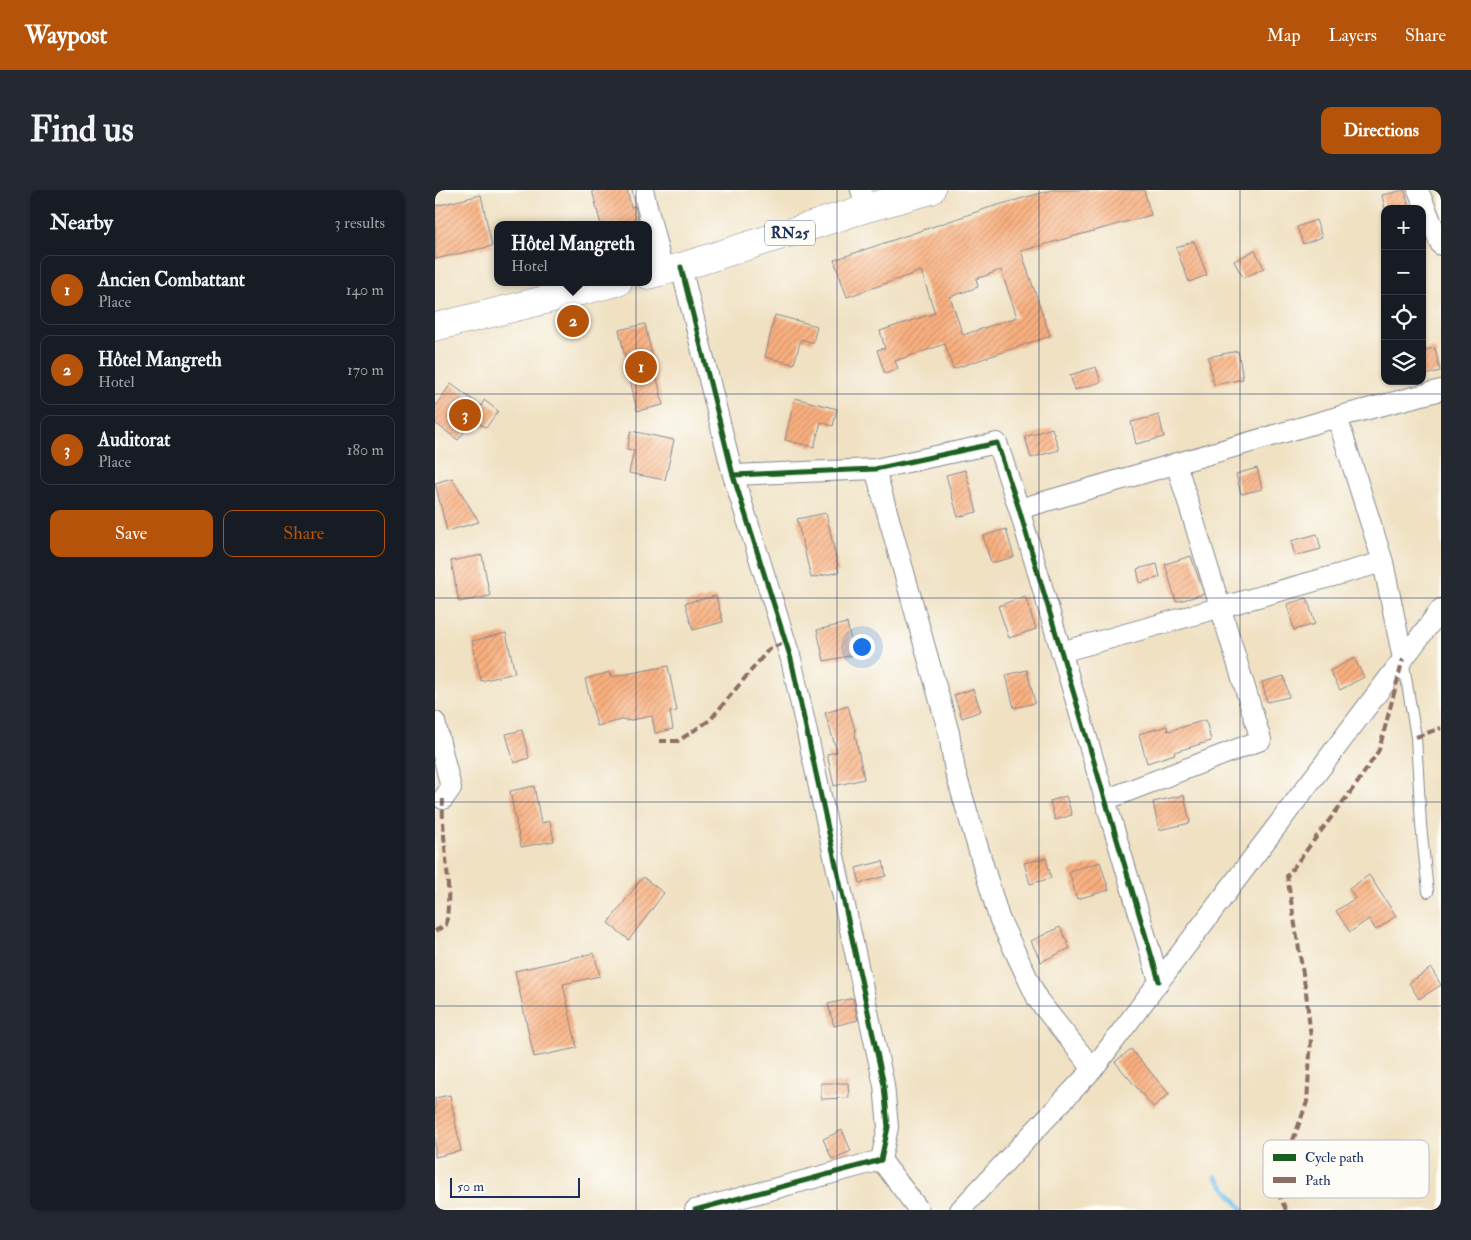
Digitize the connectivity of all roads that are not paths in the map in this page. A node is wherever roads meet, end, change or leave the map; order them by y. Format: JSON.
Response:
{"nodes":[{"id":1,"x":643,"y":190,"type":"edge"},
{"id":2,"x":931,"y":190,"type":"edge"},
{"id":3,"x":1418,"y":190,"type":"edge"},
{"id":4,"x":864,"y":199,"type":"edge"},
{"id":5,"x":651,"y":221,"type":"edge"},
{"id":6,"x":652,"y":225,"type":"edge"},
{"id":7,"x":1441,"y":245,"type":"edge"},
{"id":8,"x":664,"y":271,"type":"edge"},
{"id":9,"x":602,"y":286,"type":"edge"},
{"id":10,"x":435,"y":327,"type":"edge"},
{"id":11,"x":1441,"y":390,"type":"edge"},
{"id":12,"x":1337,"y":418,"type":"junction"},
{"id":13,"x":1176,"y":463,"type":"junction"},
{"id":14,"x":875,"y":469,"type":"junction"},
{"id":15,"x":733,"y":474,"type":"junction"},
{"id":16,"x":1019,"y":509,"type":"junction"},
{"id":17,"x":1383,"y":562,"type":"junction"},
{"id":18,"x":1221,"y":607,"type":"junction"},
{"id":19,"x":1441,"y":609,"type":"edge"},
{"id":20,"x":1061,"y":652,"type":"junction"},
{"id":21,"x":1403,"y":659,"type":"junction"},
{"id":22,"x":435,"y":722,"type":"edge"},
{"id":23,"x":443,"y":799,"type":"dead end"},
{"id":24,"x":1105,"y":800,"type":"junction"},
{"id":25,"x":1427,"y":892,"type":"dead end"},
{"id":26,"x":1159,"y":981,"type":"junction"},
{"id":27,"x":1093,"y":1069,"type":"junction"},
{"id":28,"x":881,"y":1160,"type":"junction"},
{"id":29,"x":695,"y":1210,"type":"edge"},
{"id":30,"x":919,"y":1210,"type":"edge"},
{"id":31,"x":960,"y":1210,"type":"edge"}],
"edges":[{"from":1,"to":5,"type":"street"},
{"from":2,"to":4,"type":"main road","number":"RN25"},
{"from":3,"to":7,"type":"street"},
{"from":4,"to":8,"type":"main road","number":"RN25"},
{"from":6,"to":8,"type":"street"},
{"from":8,"to":15,"type":"street"},
{"from":9,"to":10,"type":"main road"},
{"from":11,"to":12,"type":"street"},
{"from":12,"to":13,"type":"street"},
{"from":12,"to":17,"type":"street"},
{"from":13,"to":16,"type":"street"},
{"from":13,"to":18,"type":"street"},
{"from":14,"to":15,"type":"street"},
{"from":14,"to":16,"type":"street"},
{"from":14,"to":27,"type":"street"},
{"from":15,"to":28,"type":"street"},
{"from":16,"to":20,"type":"street"},
{"from":17,"to":18,"type":"street"},
{"from":17,"to":21,"type":"street"},
{"from":18,"to":20,"type":"street"},
{"from":18,"to":24,"type":"street"},
{"from":19,"to":21,"type":"street"},
{"from":20,"to":24,"type":"street"},
{"from":21,"to":25,"type":"lane"},
{"from":21,"to":26,"type":"street"},
{"from":22,"to":23,"type":"street"},
{"from":24,"to":26,"type":"street"},
{"from":26,"to":27,"type":"street"},
{"from":27,"to":31,"type":"street"},
{"from":28,"to":29,"type":"street"},
{"from":28,"to":30,"type":"street"}]}
